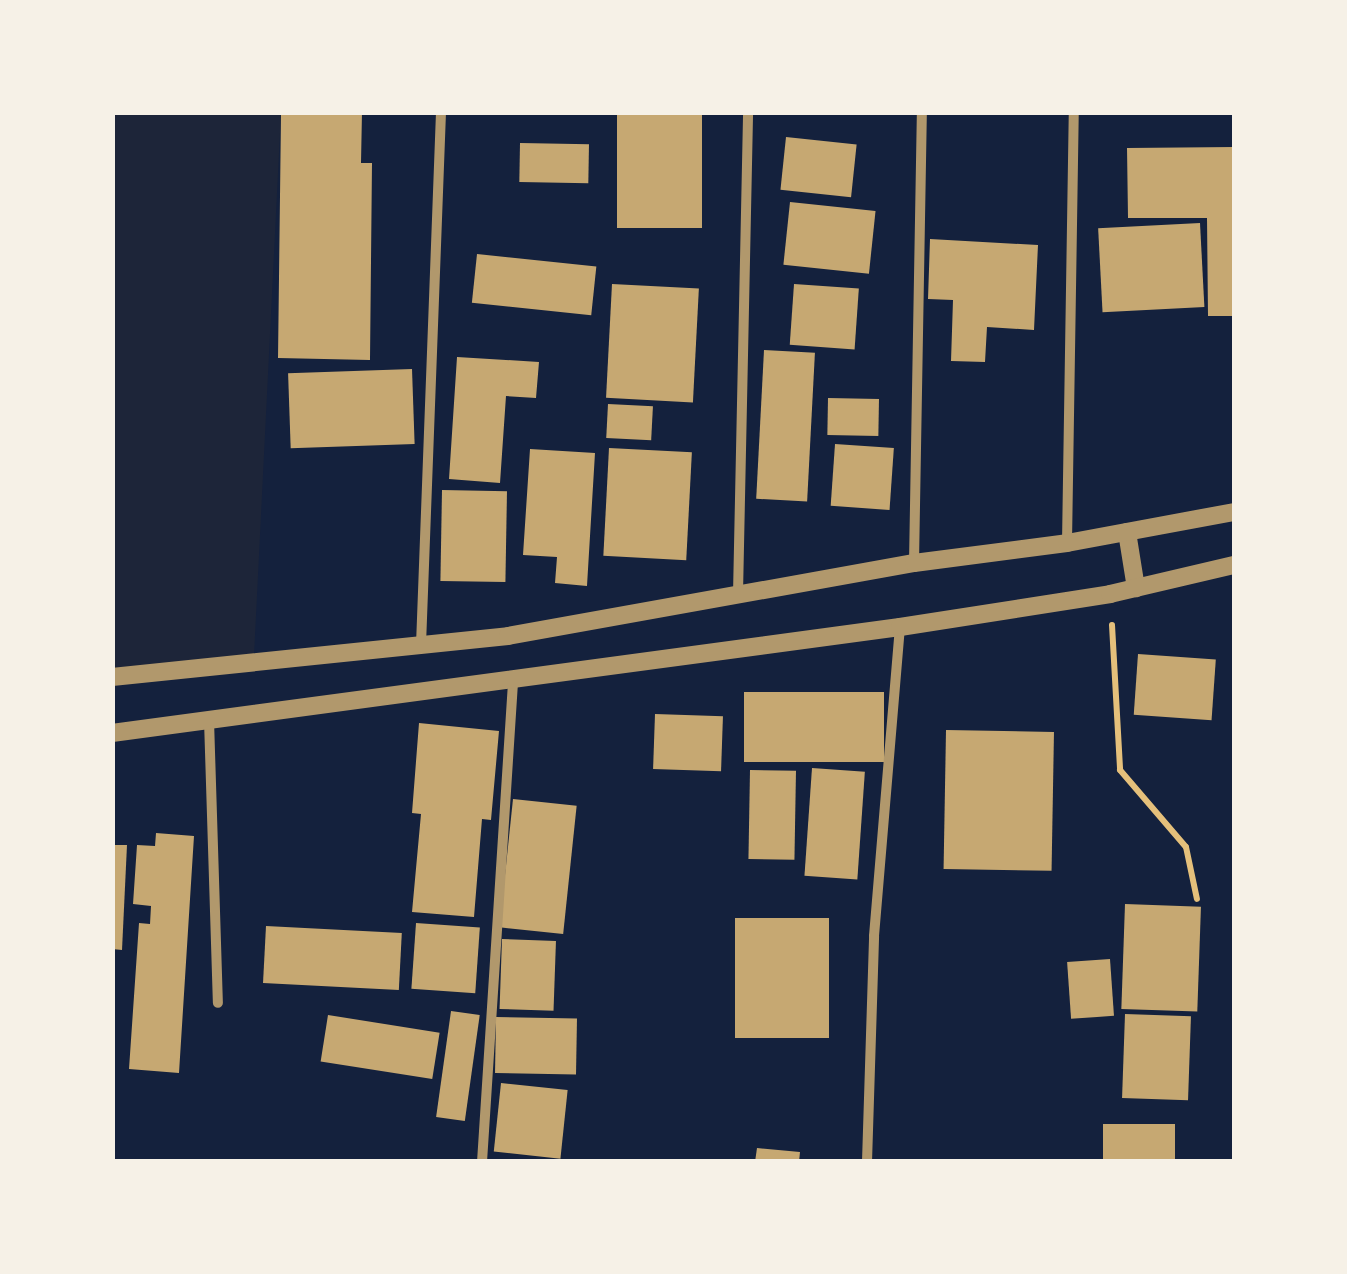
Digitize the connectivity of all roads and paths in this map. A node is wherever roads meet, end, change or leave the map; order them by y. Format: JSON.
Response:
{"nodes":[{"id":1,"x":442,"y":112,"type":"edge"},
{"id":2,"x":748,"y":112,"type":"edge"},
{"id":3,"x":922,"y":112,"type":"edge"},
{"id":4,"x":1074,"y":112,"type":"edge"},
{"id":5,"x":1234,"y":512,"type":"edge"},
{"id":6,"x":1127,"y":532,"type":"junction"},
{"id":7,"x":1067,"y":543,"type":"junction"},
{"id":8,"x":914,"y":563,"type":"junction"},
{"id":9,"x":1234,"y":566,"type":"edge"},
{"id":10,"x":1136,"y":588,"type":"junction"},
{"id":11,"x":738,"y":594,"type":"junction"},
{"id":12,"x":1110,"y":594,"type":"junction"},
{"id":13,"x":900,"y":627,"type":"junction"},
{"id":14,"x":421,"y":645,"type":"junction"},
{"id":15,"x":112,"y":678,"type":"edge"},
{"id":16,"x":513,"y":680,"type":"junction"},
{"id":17,"x":209,"y":720,"type":"junction"},
{"id":18,"x":112,"y":733,"type":"edge"},
{"id":19,"x":1197,"y":898,"type":"dead end"},
{"id":20,"x":218,"y":1002,"type":"dead end"},
{"id":21,"x":482,"y":1162,"type":"edge"},
{"id":22,"x":867,"y":1162,"type":"edge"}],
"edges":[{"from":1,"to":14,"type":"street"},
{"from":2,"to":11,"type":"street"},
{"from":3,"to":8,"type":"street"},
{"from":4,"to":7,"type":"street"},
{"from":5,"to":6,"type":"street"},
{"from":6,"to":7,"type":"street"},
{"from":6,"to":10,"type":"street"},
{"from":7,"to":8,"type":"street"},
{"from":8,"to":11,"type":"street"},
{"from":9,"to":10,"type":"street"},
{"from":10,"to":12,"type":"street"},
{"from":11,"to":14,"type":"street"},
{"from":12,"to":13,"type":"street"},
{"from":12,"to":19,"type":"path"},
{"from":13,"to":16,"type":"street"},
{"from":13,"to":22,"type":"street"},
{"from":14,"to":15,"type":"street"},
{"from":16,"to":17,"type":"street"},
{"from":16,"to":21,"type":"street"},
{"from":17,"to":18,"type":"street"},
{"from":17,"to":20,"type":"street"}]}
